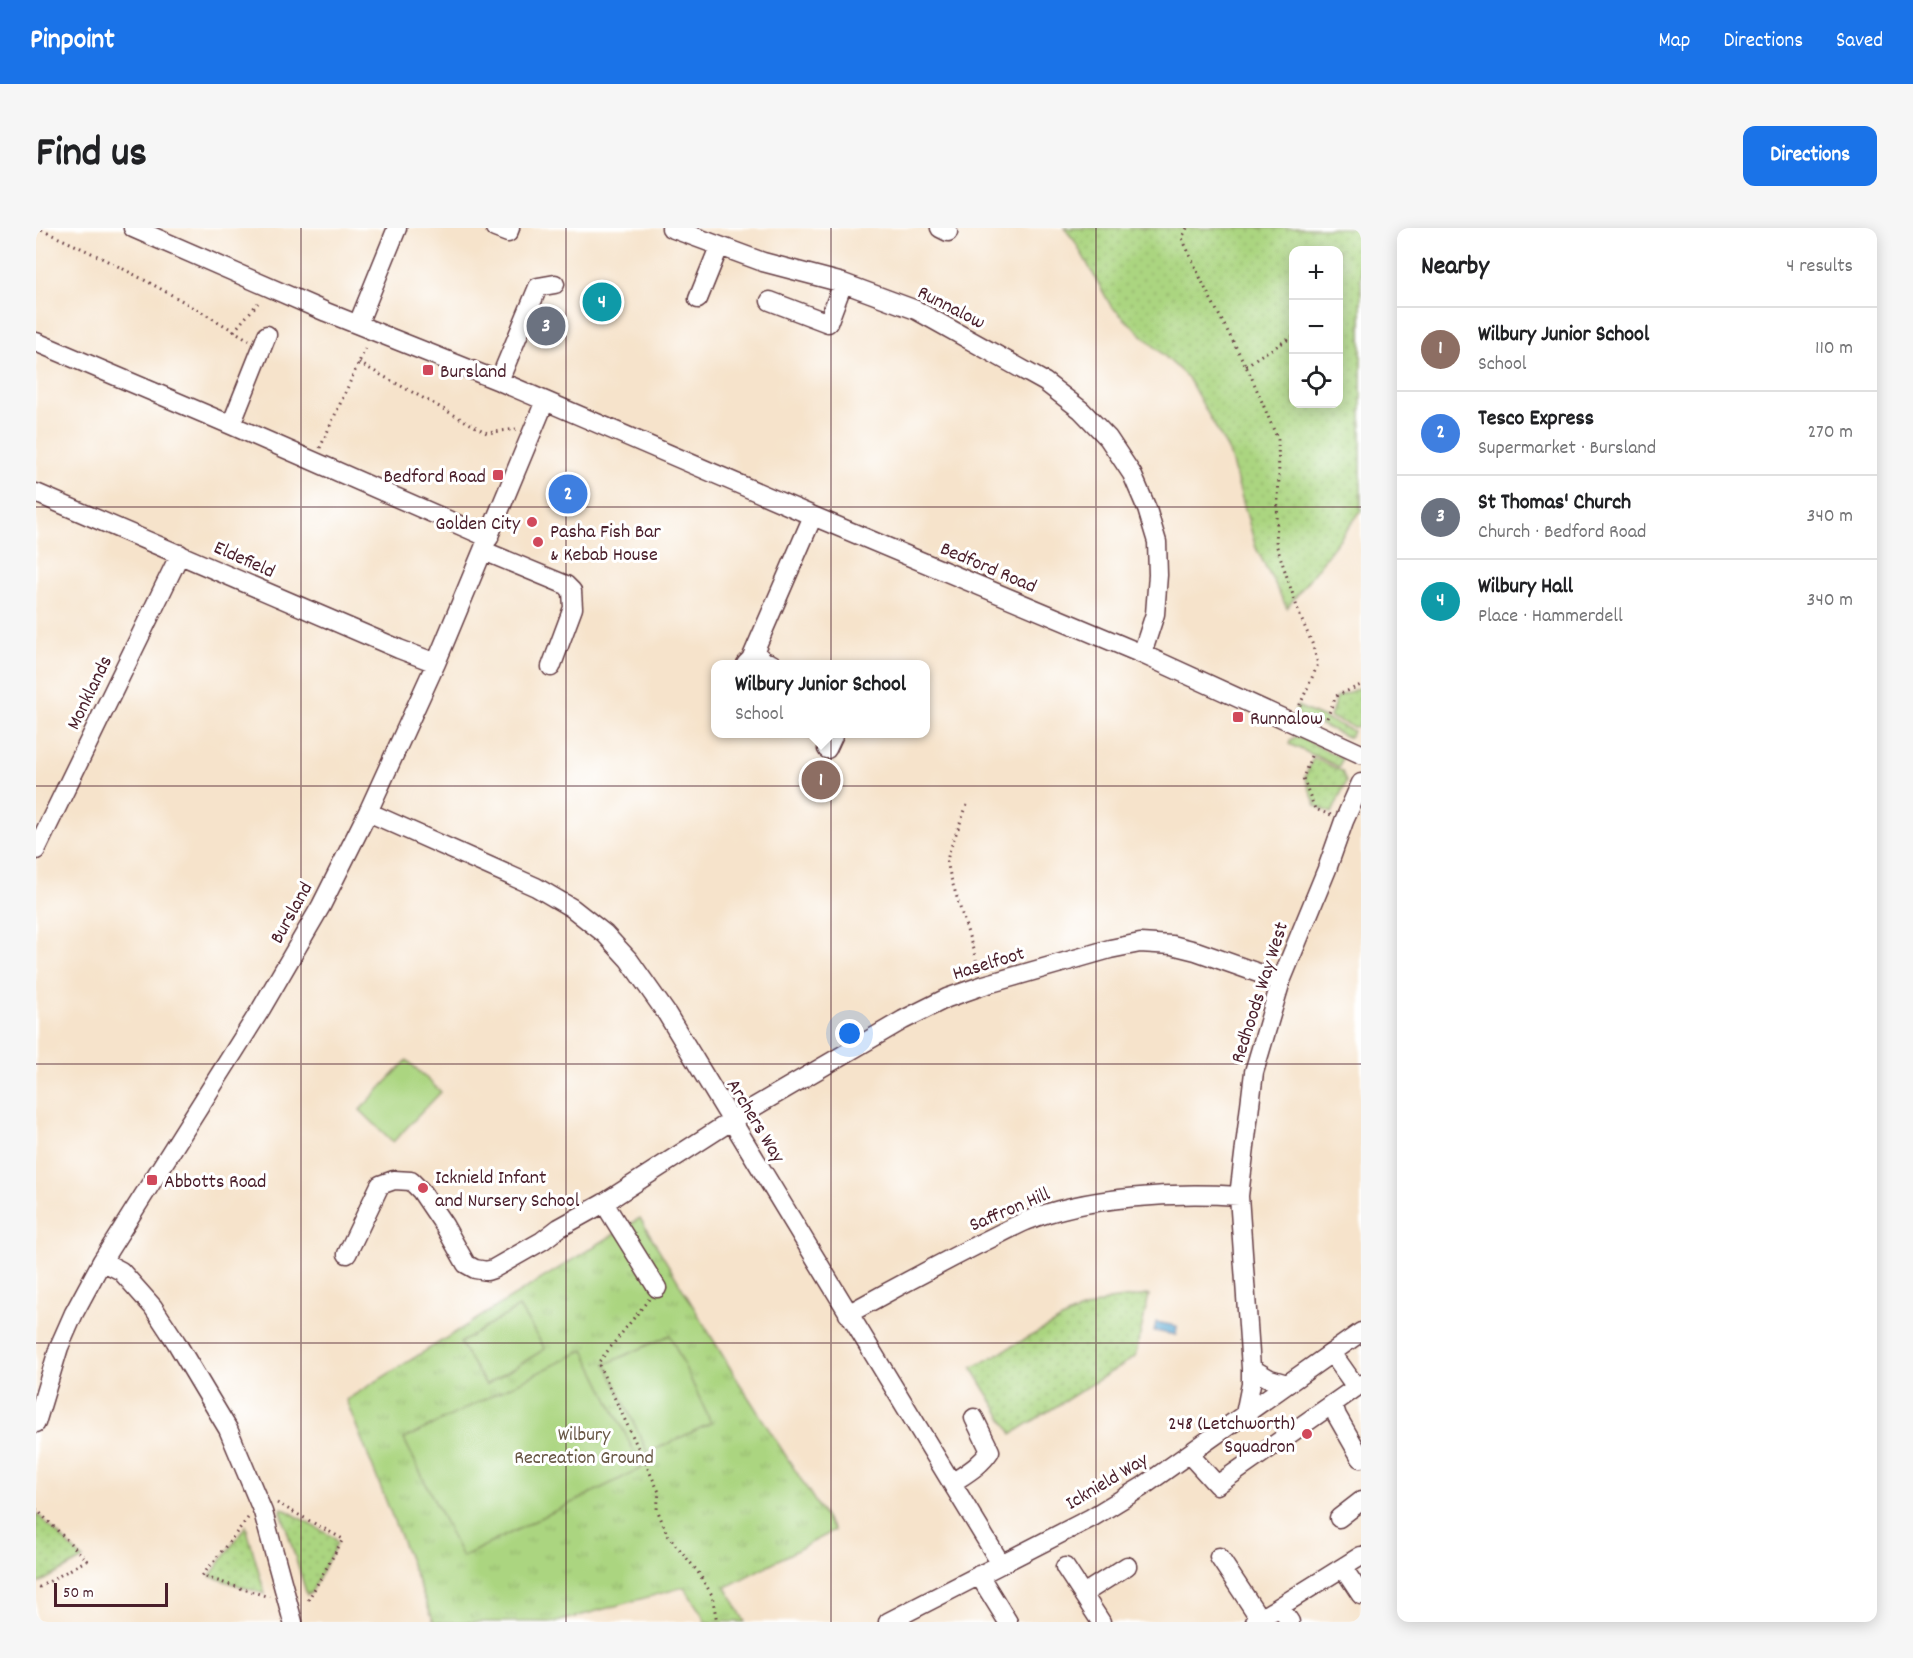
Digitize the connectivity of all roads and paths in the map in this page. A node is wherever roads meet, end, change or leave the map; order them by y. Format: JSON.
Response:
{"nodes":[{"id":1,"x":36,"y":228,"type":"edge"},
{"id":2,"x":133,"y":228,"type":"edge"},
{"id":3,"x":397,"y":228,"type":"edge"},
{"id":4,"x":495,"y":228,"type":"edge"},
{"id":5,"x":510,"y":228,"type":"edge"},
{"id":6,"x":671,"y":228,"type":"edge"},
{"id":7,"x":1187,"y":228,"type":"edge"},
{"id":8,"x":719,"y":247,"type":"junction"},
{"id":9,"x":843,"y":283,"type":"junction"},
{"id":10,"x":555,"y":284,"type":"dead end"},
{"id":11,"x":698,"y":299,"type":"dead end"},
{"id":12,"x":770,"y":301,"type":"dead end"},
{"id":13,"x":258,"y":303,"type":"dead end"},
{"id":14,"x":358,"y":324,"type":"junction"},
{"id":15,"x":234,"y":331,"type":"junction"},
{"id":16,"x":1289,"y":338,"type":"edge"},
{"id":17,"x":264,"y":341,"type":"joint"},
{"id":18,"x":36,"y":342,"type":"edge"},
{"id":19,"x":365,"y":349,"type":"dead end"},
{"id":20,"x":359,"y":363,"type":"junction"},
{"id":21,"x":1245,"y":366,"type":"junction"},
{"id":22,"x":499,"y":381,"type":"junction"},
{"id":23,"x":545,"y":401,"type":"junction"},
{"id":24,"x":231,"y":425,"type":"junction"},
{"id":25,"x":522,"y":428,"type":"dead end"},
{"id":26,"x":313,"y":461,"type":"junction"},
{"id":27,"x":36,"y":493,"type":"edge"},
{"id":28,"x":813,"y":516,"type":"junction"},
{"id":29,"x":486,"y":545,"type":"junction"},
{"id":30,"x":180,"y":554,"type":"junction"},
{"id":31,"x":1142,"y":654,"type":"junction"},
{"id":32,"x":750,"y":658,"type":"edge"},
{"id":33,"x":436,"y":663,"type":"junction"},
{"id":34,"x":551,"y":667,"type":"dead end"},
{"id":35,"x":1361,"y":685,"type":"edge"},
{"id":36,"x":1327,"y":718,"type":"dead end"},
{"id":37,"x":1292,"y":723,"type":"junction"},
{"id":38,"x":1361,"y":754,"type":"edge"},
{"id":39,"x":1311,"y":756,"type":"dead end"},
{"id":40,"x":1361,"y":783,"type":"edge"},
{"id":41,"x":968,"y":805,"type":"dead end"},
{"id":42,"x":368,"y":812,"type":"junction"},
{"id":43,"x":1333,"y":816,"type":"dead end"},
{"id":44,"x":36,"y":850,"type":"edge"},
{"id":45,"x":1281,"y":981,"type":"junction"},
{"id":46,"x":984,"y":985,"type":"junction"},
{"id":47,"x":732,"y":1121,"type":"junction"},
{"id":48,"x":1239,"y":1196,"type":"junction"},
{"id":49,"x":604,"y":1203,"type":"junction"},
{"id":50,"x":347,"y":1254,"type":"dead end"},
{"id":51,"x":102,"y":1261,"type":"junction"},
{"id":52,"x":657,"y":1288,"type":"joint"},
{"id":53,"x":848,"y":1314,"type":"junction"},
{"id":54,"x":1361,"y":1332,"type":"edge"},
{"id":55,"x":1332,"y":1353,"type":"junction"},
{"id":56,"x":1251,"y":1368,"type":"junction"},
{"id":57,"x":1287,"y":1384,"type":"junction"},
{"id":58,"x":1359,"y":1386,"type":"edge"},
{"id":59,"x":1333,"y":1404,"type":"junction"},
{"id":60,"x":1245,"y":1414,"type":"junction"},
{"id":61,"x":974,"y":1418,"type":"dead end"},
{"id":62,"x":36,"y":1423,"type":"edge"},
{"id":63,"x":1189,"y":1454,"type":"junction"},
{"id":64,"x":1361,"y":1458,"type":"edge"},
{"id":65,"x":952,"y":1483,"type":"junction"},
{"id":66,"x":1361,"y":1502,"type":"edge"},
{"id":67,"x":269,"y":1507,"type":"junction"},
{"id":68,"x":36,"y":1509,"type":"edge"},
{"id":69,"x":1339,"y":1518,"type":"dead end"},
{"id":70,"x":1361,"y":1556,"type":"edge"},
{"id":71,"x":1219,"y":1557,"type":"dead end"},
{"id":72,"x":1001,"y":1564,"type":"junction"},
{"id":73,"x":1127,"y":1566,"type":"dead end"},
{"id":74,"x":1065,"y":1567,"type":"dead end"},
{"id":75,"x":1343,"y":1568,"type":"junction"},
{"id":76,"x":979,"y":1575,"type":"junction"},
{"id":77,"x":36,"y":1589,"type":"edge"},
{"id":78,"x":1083,"y":1594,"type":"junction"},
{"id":79,"x":1361,"y":1595,"type":"edge"},
{"id":80,"x":289,"y":1607,"type":"edge"},
{"id":81,"x":1280,"y":1607,"type":"junction"},
{"id":82,"x":1257,"y":1620,"type":"edge"},
{"id":83,"x":717,"y":1622,"type":"edge"},
{"id":84,"x":888,"y":1622,"type":"edge"},
{"id":85,"x":1008,"y":1622,"type":"edge"},
{"id":86,"x":1101,"y":1622,"type":"edge"},
{"id":87,"x":1290,"y":1622,"type":"edge"}],
"edges":[{"from":1,"to":15,"type":"path"},
{"from":2,"to":14,"type":"street","name":"Bedford Road"},
{"from":3,"to":14,"type":"street"},
{"from":4,"to":5,"type":"street"},
{"from":6,"to":8,"type":"street","name":"Runnalow"},
{"from":7,"to":21,"type":"path"},
{"from":8,"to":9,"type":"street","name":"Runnalow"},
{"from":8,"to":11,"type":"street"},
{"from":9,"to":12,"type":"street"},
{"from":9,"to":31,"type":"street","name":"Runnalow"},
{"from":10,"to":22,"type":"street"},
{"from":13,"to":15,"type":"path"},
{"from":14,"to":22,"type":"street","name":"Bedford Road"},
{"from":15,"to":17,"type":"path"},
{"from":16,"to":21,"type":"path"},
{"from":17,"to":24,"type":"street"},
{"from":18,"to":24,"type":"street"},
{"from":19,"to":20,"type":"path"},
{"from":20,"to":25,"type":"path"},
{"from":20,"to":26,"type":"path"},
{"from":21,"to":37,"type":"path"},
{"from":22,"to":23,"type":"street","name":"Bedford Road"},
{"from":23,"to":28,"type":"street","name":"Bedford Road"},
{"from":23,"to":29,"type":"street","name":"Bursland"},
{"from":24,"to":26,"type":"street"},
{"from":26,"to":29,"type":"street"},
{"from":27,"to":30,"type":"street","name":"Eldefield"},
{"from":28,"to":31,"type":"street","name":"Bedford Road"},
{"from":28,"to":32,"type":"street"},
{"from":29,"to":33,"type":"street","name":"Bursland"},
{"from":29,"to":34,"type":"street"},
{"from":30,"to":33,"type":"street","name":"Eldefield"},
{"from":30,"to":44,"type":"street","name":"Monklands"},
{"from":31,"to":37,"type":"street","name":"Bedford Road"},
{"from":33,"to":42,"type":"street","name":"Bursland"},
{"from":35,"to":36,"type":"path"},
{"from":37,"to":38,"type":"street","name":"Bedford Road"},
{"from":39,"to":43,"type":"path"},
{"from":40,"to":45,"type":"street","name":"Redhoods Way West"},
{"from":41,"to":46,"type":"path"},
{"from":42,"to":47,"type":"street","name":"Archers Way"},
{"from":42,"to":51,"type":"street","name":"Bursland"},
{"from":45,"to":46,"type":"street","name":"Haselfoot"},
{"from":45,"to":48,"type":"street","name":"Redhoods Way West"},
{"from":46,"to":47,"type":"street","name":"Haselfoot"},
{"from":47,"to":49,"type":"street","name":"Haselfoot"},
{"from":47,"to":53,"type":"street","name":"Archers Way"},
{"from":48,"to":53,"type":"street","name":"Saffron Hill"},
{"from":48,"to":56,"type":"street","name":"Redhoods Way West"},
{"from":49,"to":50,"type":"street","name":"Haselfoot"},
{"from":49,"to":52,"type":"street"},
{"from":51,"to":62,"type":"street","name":"Bursland"},
{"from":51,"to":67,"type":"street"},
{"from":52,"to":83,"type":"path"},
{"from":53,"to":65,"type":"street","name":"Archers Way"},
{"from":54,"to":55,"type":"street","name":"Icknield Way"},
{"from":55,"to":57,"type":"street","name":"Icknield Way"},
{"from":55,"to":58,"type":"street"},
{"from":56,"to":57,"type":"street"},
{"from":56,"to":60,"type":"street","name":"Redhoods Way West"},
{"from":57,"to":60,"type":"street","name":"Icknield Way"},
{"from":58,"to":59,"type":"street"},
{"from":59,"to":63,"type":"street"},
{"from":59,"to":64,"type":"street"},
{"from":60,"to":63,"type":"street","name":"Icknield Way"},
{"from":61,"to":65,"type":"street"},
{"from":63,"to":72,"type":"street","name":"Icknield Way"},
{"from":65,"to":72,"type":"street","name":"Archers Way"},
{"from":66,"to":69,"type":"street"},
{"from":67,"to":80,"type":"street"},
{"from":67,"to":80,"type":"path"},
{"from":67,"to":80,"type":"path"},
{"from":68,"to":77,"type":"path"},
{"from":70,"to":75,"type":"street"},
{"from":71,"to":82,"type":"street"},
{"from":72,"to":76,"type":"street","name":"Icknield Way"},
{"from":73,"to":78,"type":"street"},
{"from":74,"to":78,"type":"street"},
{"from":75,"to":79,"type":"street"},
{"from":75,"to":81,"type":"street"},
{"from":76,"to":84,"type":"street","name":"Icknield Way"},
{"from":76,"to":85,"type":"street"},
{"from":78,"to":86,"type":"street"},
{"from":81,"to":82,"type":"street"},
{"from":81,"to":87,"type":"street"}]}
